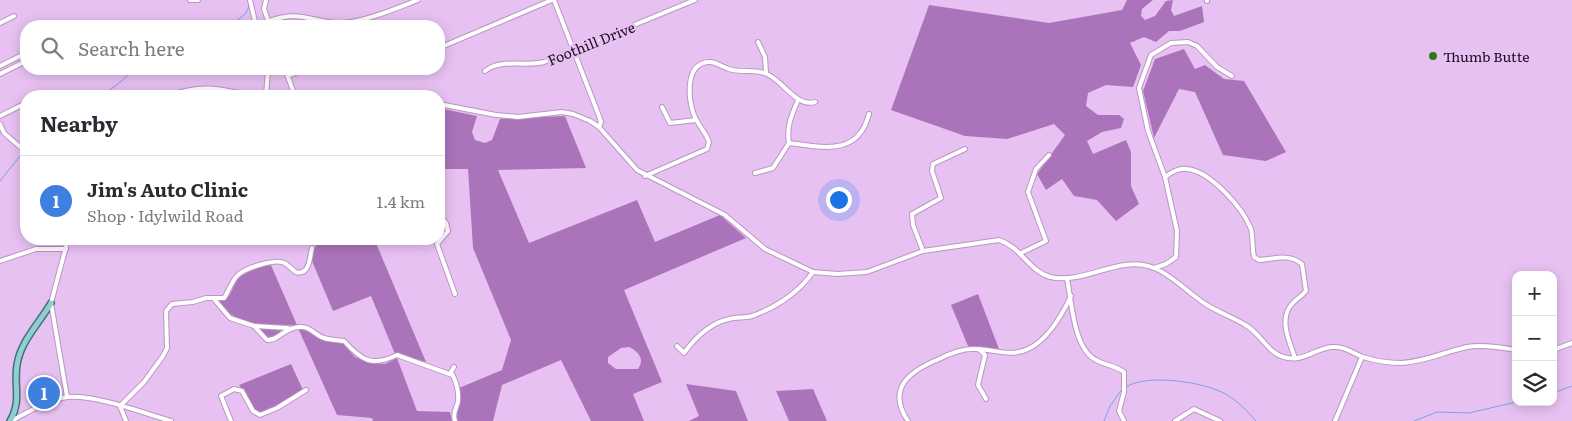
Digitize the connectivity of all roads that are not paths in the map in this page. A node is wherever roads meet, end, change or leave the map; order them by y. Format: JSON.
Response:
{"nodes":[{"id":1,"x":190,"y":0,"type":"edge"},
{"id":2,"x":198,"y":0,"type":"edge"},
{"id":3,"x":250,"y":0,"type":"edge"},
{"id":4,"x":266,"y":0,"type":"edge"},
{"id":5,"x":418,"y":0,"type":"edge"},
{"id":6,"x":553,"y":0,"type":"edge"},
{"id":7,"x":695,"y":0,"type":"edge"},
{"id":8,"x":14,"y":16,"type":"dead end"},
{"id":9,"x":255,"y":20,"type":"edge"},
{"id":10,"x":269,"y":20,"type":"edge"},
{"id":11,"x":273,"y":20,"type":"edge"},
{"id":12,"x":324,"y":20,"type":"edge"},
{"id":13,"x":352,"y":20,"type":"edge"},
{"id":14,"x":0,"y":23,"type":"edge"},
{"id":15,"x":758,"y":42,"type":"dead end"},
{"id":16,"x":445,"y":45,"type":"edge"},
{"id":17,"x":574,"y":50,"type":"junction"},
{"id":18,"x":20,"y":56,"type":"edge"},
{"id":19,"x":20,"y":63,"type":"edge"},
{"id":20,"x":0,"y":66,"type":"edge"},
{"id":21,"x":485,"y":71,"type":"dead end"},
{"id":22,"x":766,"y":73,"type":"junction"},
{"id":23,"x":0,"y":74,"type":"edge"},
{"id":24,"x":268,"y":75,"type":"edge"},
{"id":25,"x":288,"y":76,"type":"edge"},
{"id":26,"x":1232,"y":76,"type":"dead end"},
{"id":27,"x":184,"y":90,"type":"edge"},
{"id":28,"x":223,"y":90,"type":"edge"},
{"id":29,"x":266,"y":90,"type":"edge"},
{"id":30,"x":293,"y":90,"type":"edge"},
{"id":31,"x":798,"y":100,"type":"junction"},
{"id":32,"x":814,"y":102,"type":"dead end"},
{"id":33,"x":445,"y":105,"type":"edge"},
{"id":34,"x":20,"y":106,"type":"edge"},
{"id":35,"x":662,"y":107,"type":"dead end"},
{"id":36,"x":869,"y":114,"type":"dead end"},
{"id":37,"x":0,"y":116,"type":"edge"},
{"id":38,"x":696,"y":120,"type":"junction"},
{"id":39,"x":0,"y":124,"type":"edge"},
{"id":40,"x":599,"y":127,"type":"junction"},
{"id":41,"x":789,"y":143,"type":"junction"},
{"id":42,"x":20,"y":147,"type":"edge"},
{"id":43,"x":966,"y":149,"type":"dead end"},
{"id":44,"x":1049,"y":155,"type":"dead end"},
{"id":45,"x":756,"y":173,"type":"dead end"},
{"id":46,"x":645,"y":176,"type":"junction"},
{"id":47,"x":1165,"y":177,"type":"junction"},
{"id":48,"x":445,"y":221,"type":"edge"},
{"id":49,"x":445,"y":235,"type":"edge"},
{"id":50,"x":67,"y":245,"type":"edge"},
{"id":51,"x":437,"y":245,"type":"edge"},
{"id":52,"x":312,"y":248,"type":"dead end"},
{"id":53,"x":66,"y":249,"type":"junction"},
{"id":54,"x":923,"y":251,"type":"junction"},
{"id":55,"x":1021,"y":252,"type":"junction"},
{"id":56,"x":0,"y":260,"type":"edge"},
{"id":57,"x":1154,"y":268,"type":"junction"},
{"id":58,"x":813,"y":272,"type":"junction"},
{"id":59,"x":1067,"y":279,"type":"junction"},
{"id":60,"x":455,"y":294,"type":"dead end"},
{"id":61,"x":1071,"y":296,"type":"junction"},
{"id":62,"x":213,"y":299,"type":"junction"},
{"id":63,"x":51,"y":303,"type":"junction"},
{"id":64,"x":254,"y":326,"type":"junction"},
{"id":65,"x":290,"y":328,"type":"junction"},
{"id":66,"x":1572,"y":343,"type":"edge"},
{"id":67,"x":677,"y":346,"type":"dead end"},
{"id":68,"x":979,"y":349,"type":"junction"},
{"id":69,"x":1512,"y":349,"type":"edge"},
{"id":70,"x":1557,"y":349,"type":"edge"},
{"id":71,"x":1362,"y":357,"type":"junction"},
{"id":72,"x":1295,"y":358,"type":"junction"},
{"id":73,"x":454,"y":367,"type":"dead end"},
{"id":74,"x":452,"y":375,"type":"junction"},
{"id":75,"x":306,"y":390,"type":"dead end"},
{"id":76,"x":67,"y":397,"type":"junction"},
{"id":77,"x":986,"y":399,"type":"dead end"},
{"id":78,"x":120,"y":406,"type":"junction"},
{"id":79,"x":11,"y":421,"type":"edge"},
{"id":80,"x":126,"y":421,"type":"edge"},
{"id":81,"x":171,"y":421,"type":"edge"},
{"id":82,"x":231,"y":421,"type":"edge"},
{"id":83,"x":455,"y":421,"type":"edge"},
{"id":84,"x":908,"y":421,"type":"edge"},
{"id":85,"x":1124,"y":421,"type":"edge"},
{"id":86,"x":1175,"y":421,"type":"edge"},
{"id":87,"x":1220,"y":421,"type":"edge"},
{"id":88,"x":1335,"y":421,"type":"edge"}],
"edges":[{"from":1,"to":2,"type":"street"},
{"from":3,"to":9,"type":"street"},
{"from":4,"to":10,"type":"street"},
{"from":5,"to":13,"type":"street"},
{"from":6,"to":16,"type":"street"},
{"from":6,"to":17,"type":"street"},
{"from":7,"to":17,"type":"street","name":"Foothill Drive"},
{"from":8,"to":14,"type":"street"},
{"from":11,"to":12,"type":"street"},
{"from":15,"to":22,"type":"street"},
{"from":17,"to":21,"type":"street","name":"Foothill Drive"},
{"from":17,"to":40,"type":"street"},
{"from":18,"to":20,"type":"street"},
{"from":19,"to":23,"type":"street"},
{"from":22,"to":31,"type":"street"},
{"from":22,"to":38,"type":"street"},
{"from":24,"to":29,"type":"street"},
{"from":25,"to":30,"type":"street"},
{"from":26,"to":47,"type":"street"},
{"from":27,"to":28,"type":"street"},
{"from":31,"to":32,"type":"street"},
{"from":31,"to":41,"type":"street"},
{"from":33,"to":40,"type":"street"},
{"from":34,"to":37,"type":"street"},
{"from":35,"to":38,"type":"street"},
{"from":36,"to":41,"type":"street"},
{"from":38,"to":46,"type":"street"},
{"from":39,"to":42,"type":"street"},
{"from":40,"to":46,"type":"street"},
{"from":41,"to":45,"type":"street"},
{"from":43,"to":54,"type":"street"},
{"from":44,"to":55,"type":"street"},
{"from":46,"to":58,"type":"street"},
{"from":47,"to":57,"type":"street"},
{"from":47,"to":72,"type":"street"},
{"from":48,"to":49,"type":"street"},
{"from":50,"to":53,"type":"street"},
{"from":51,"to":60,"type":"street"},
{"from":52,"to":62,"type":"street"},
{"from":53,"to":56,"type":"street"},
{"from":53,"to":63,"type":"street"},
{"from":54,"to":55,"type":"street"},
{"from":54,"to":58,"type":"street"},
{"from":55,"to":59,"type":"street"},
{"from":57,"to":59,"type":"street"},
{"from":57,"to":72,"type":"street"},
{"from":58,"to":67,"type":"street"},
{"from":59,"to":61,"type":"street"},
{"from":61,"to":68,"type":"street"},
{"from":61,"to":85,"type":"street"},
{"from":62,"to":64,"type":"street"},
{"from":62,"to":78,"type":"street"},
{"from":63,"to":76,"type":"street"},
{"from":63,"to":79,"type":"main road"},
{"from":64,"to":65,"type":"street"},
{"from":64,"to":65,"type":"street"},
{"from":65,"to":74,"type":"street"},
{"from":66,"to":70,"type":"street"},
{"from":68,"to":77,"type":"street"},
{"from":68,"to":84,"type":"street"},
{"from":69,"to":71,"type":"street"},
{"from":71,"to":72,"type":"street"},
{"from":71,"to":88,"type":"street"},
{"from":73,"to":74,"type":"street"},
{"from":74,"to":83,"type":"street"},
{"from":75,"to":82,"type":"street"},
{"from":76,"to":78,"type":"street"},
{"from":76,"to":79,"type":"street"},
{"from":78,"to":80,"type":"street"},
{"from":78,"to":81,"type":"street"},
{"from":86,"to":87,"type":"street"}]}
